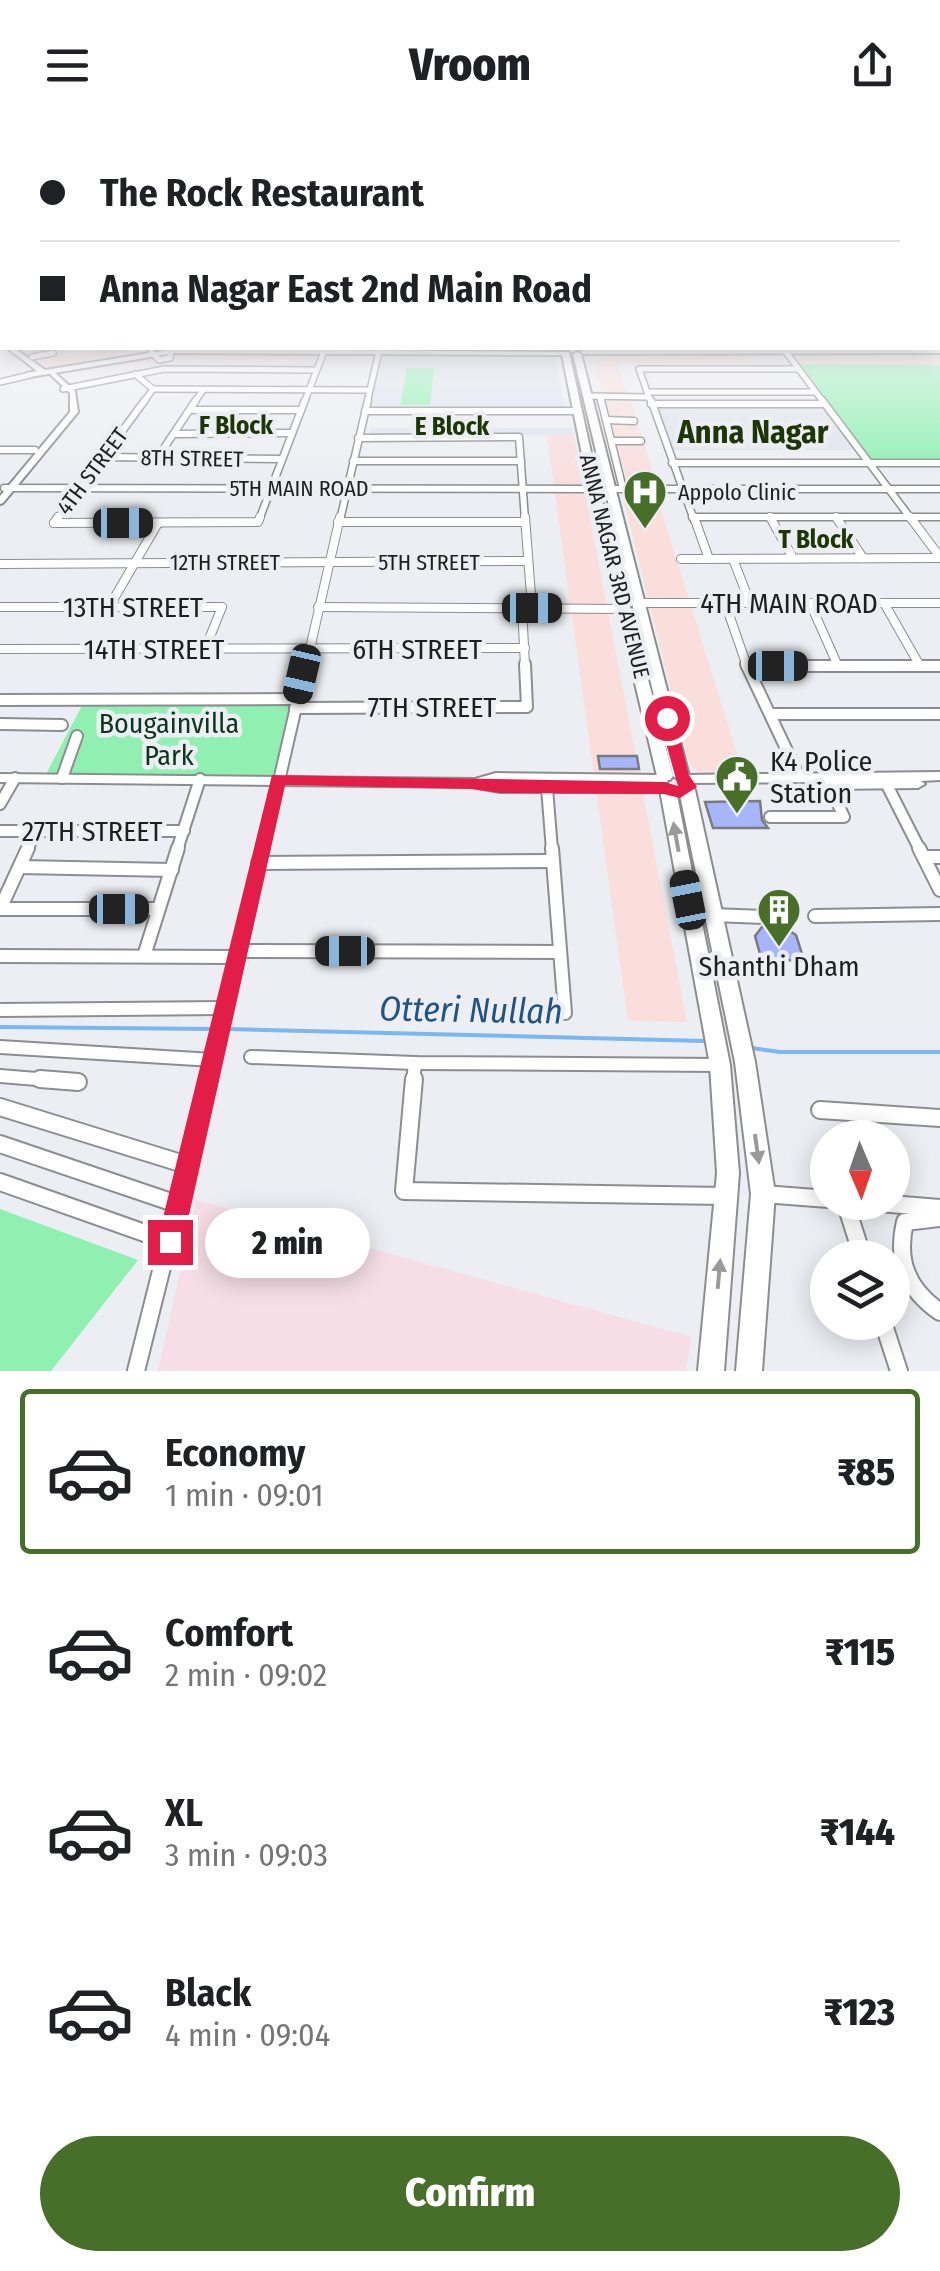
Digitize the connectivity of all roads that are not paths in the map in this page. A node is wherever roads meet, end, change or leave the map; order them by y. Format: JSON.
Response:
{"nodes":[{"id":1,"x":38,"y":367,"type":"edge"},
{"id":2,"x":41,"y":367,"type":"edge"},
{"id":3,"x":71,"y":367,"type":"edge"},
{"id":4,"x":317,"y":367,"type":"edge"},
{"id":5,"x":375,"y":367,"type":"edge"},
{"id":6,"x":573,"y":367,"type":"edge"},
{"id":7,"x":577,"y":367,"type":"edge"},
{"id":8,"x":692,"y":369,"type":"junction"},
{"id":9,"x":741,"y":369,"type":"junction"},
{"id":10,"x":799,"y":369,"type":"joint"},
{"id":11,"x":316,"y":370,"type":"junction"},
{"id":12,"x":46,"y":372,"type":"junction"},
{"id":13,"x":135,"y":374,"type":"junction"},
{"id":14,"x":30,"y":375,"type":"joint"},
{"id":15,"x":0,"y":382,"type":"edge"},
{"id":16,"x":66,"y":388,"type":"junction"},
{"id":17,"x":153,"y":389,"type":"junction"},
{"id":18,"x":202,"y":390,"type":"junction"},
{"id":19,"x":308,"y":390,"type":"junction"},
{"id":20,"x":370,"y":390,"type":"junction"},
{"id":21,"x":704,"y":392,"type":"junction"},
{"id":22,"x":754,"y":392,"type":"junction"},
{"id":23,"x":814,"y":392,"type":"junction"},
{"id":24,"x":588,"y":396,"type":"junction"},
{"id":25,"x":600,"y":396,"type":"junction"},
{"id":26,"x":649,"y":398,"type":"junction"},
{"id":27,"x":822,"y":404,"type":"junction"},
{"id":28,"x":190,"y":410,"type":"junction"},
{"id":29,"x":300,"y":410,"type":"junction"},
{"id":30,"x":364,"y":411,"type":"junction"},
{"id":31,"x":579,"y":411,"type":"junction"},
{"id":32,"x":606,"y":420,"type":"junction"},
{"id":33,"x":634,"y":421,"type":"dead end"},
{"id":34,"x":175,"y":434,"type":"junction"},
{"id":35,"x":292,"y":434,"type":"junction"},
{"id":36,"x":358,"y":438,"type":"junction"},
{"id":37,"x":641,"y":441,"type":"dead end"},
{"id":38,"x":612,"y":442,"type":"junction"},
{"id":39,"x":0,"y":450,"type":"edge"},
{"id":40,"x":34,"y":450,"type":"junction"},
{"id":41,"x":158,"y":457,"type":"junction"},
{"id":42,"x":102,"y":458,"type":"junction"},
{"id":43,"x":282,"y":459,"type":"junction"},
{"id":44,"x":353,"y":461,"type":"junction"},
{"id":45,"x":521,"y":461,"type":"junction"},
{"id":46,"x":672,"y":463,"type":"junction"},
{"id":47,"x":867,"y":463,"type":"junction"},
{"id":48,"x":940,"y":463,"type":"edge"},
{"id":49,"x":79,"y":488,"type":"junction"},
{"id":50,"x":271,"y":488,"type":"junction"},
{"id":51,"x":346,"y":488,"type":"junction"},
{"id":52,"x":523,"y":488,"type":"junction"},
{"id":53,"x":594,"y":489,"type":"junction"},
{"id":54,"x":617,"y":489,"type":"junction"},
{"id":55,"x":682,"y":489,"type":"junction"},
{"id":56,"x":887,"y":489,"type":"junction"},
{"id":57,"x":940,"y":490,"type":"edge"},
{"id":58,"x":3,"y":492,"type":"edge"},
{"id":59,"x":692,"y":517,"type":"junction"},
{"id":60,"x":770,"y":517,"type":"junction"},
{"id":61,"x":836,"y":517,"type":"junction"},
{"id":62,"x":908,"y":517,"type":"junction"},
{"id":63,"x":940,"y":517,"type":"edge"},
{"id":64,"x":338,"y":522,"type":"junction"},
{"id":65,"x":525,"y":522,"type":"junction"},
{"id":66,"x":158,"y":523,"type":"junction"},
{"id":67,"x":793,"y":558,"type":"junction"},
{"id":68,"x":863,"y":558,"type":"junction"},
{"id":69,"x":940,"y":558,"type":"edge"},
{"id":70,"x":682,"y":559,"type":"dead end"},
{"id":71,"x":709,"y":559,"type":"junction"},
{"id":72,"x":733,"y":559,"type":"junction"},
{"id":73,"x":528,"y":561,"type":"junction"},
{"id":74,"x":329,"y":562,"type":"junction"},
{"id":75,"x":134,"y":563,"type":"junction"},
{"id":76,"x":0,"y":564,"type":"edge"},
{"id":77,"x":884,"y":603,"type":"junction"},
{"id":78,"x":940,"y":603,"type":"edge"},
{"id":79,"x":725,"y":604,"type":"junction"},
{"id":80,"x":750,"y":604,"type":"junction"},
{"id":81,"x":810,"y":604,"type":"junction"},
{"id":82,"x":632,"y":606,"type":"junction"},
{"id":83,"x":0,"y":607,"type":"edge"},
{"id":84,"x":109,"y":607,"type":"junction"},
{"id":85,"x":526,"y":607,"type":"junction"},
{"id":86,"x":318,"y":608,"type":"junction"},
{"id":87,"x":525,"y":648,"type":"junction"},
{"id":88,"x":0,"y":649,"type":"edge"},
{"id":89,"x":205,"y":649,"type":"junction"},
{"id":90,"x":308,"y":650,"type":"junction"},
{"id":91,"x":748,"y":666,"type":"junction"},
{"id":92,"x":838,"y":666,"type":"junction"},
{"id":93,"x":920,"y":666,"type":"junction"},
{"id":94,"x":940,"y":666,"type":"edge"},
{"id":95,"x":0,"y":700,"type":"edge"},
{"id":96,"x":296,"y":703,"type":"junction"},
{"id":97,"x":771,"y":714,"type":"junction"},
{"id":98,"x":940,"y":714,"type":"edge"},
{"id":99,"x":0,"y":724,"type":"edge"},
{"id":100,"x":62,"y":725,"type":"dead end"},
{"id":101,"x":77,"y":736,"type":"dead end"},
{"id":102,"x":799,"y":776,"type":"junction"},
{"id":103,"x":940,"y":776,"type":"edge"},
{"id":104,"x":7,"y":778,"type":"edge"},
{"id":105,"x":62,"y":778,"type":"junction"},
{"id":106,"x":200,"y":778,"type":"junction"},
{"id":107,"x":278,"y":779,"type":"junction"},
{"id":108,"x":472,"y":783,"type":"junction"},
{"id":109,"x":675,"y":783,"type":"junction"},
{"id":110,"x":940,"y":784,"type":"edge"},
{"id":111,"x":829,"y":785,"type":"junction"},
{"id":112,"x":887,"y":785,"type":"junction"},
{"id":113,"x":546,"y":788,"type":"junction"},
{"id":114,"x":0,"y":804,"type":"edge"},
{"id":115,"x":770,"y":817,"type":"dead end"},
{"id":116,"x":0,"y":831,"type":"edge"},
{"id":117,"x":36,"y":831,"type":"junction"},
{"id":118,"x":184,"y":831,"type":"junction"},
{"id":119,"x":924,"y":858,"type":"junction"},
{"id":120,"x":940,"y":858,"type":"edge"},
{"id":121,"x":551,"y":861,"type":"junction"},
{"id":122,"x":258,"y":863,"type":"junction"},
{"id":123,"x":20,"y":867,"type":"junction"},
{"id":124,"x":172,"y":870,"type":"junction"},
{"id":125,"x":940,"y":890,"type":"edge"},
{"id":126,"x":0,"y":909,"type":"edge"},
{"id":127,"x":158,"y":909,"type":"junction"},
{"id":128,"x":940,"y":914,"type":"edge"},
{"id":129,"x":712,"y":915,"type":"junction"},
{"id":130,"x":815,"y":916,"type":"dead end"},
{"id":131,"x":788,"y":918,"type":"dead end"},
{"id":132,"x":559,"y":952,"type":"junction"},
{"id":133,"x":237,"y":954,"type":"junction"},
{"id":134,"x":0,"y":956,"type":"edge"},
{"id":135,"x":144,"y":956,"type":"junction"},
{"id":136,"x":224,"y":1008,"type":"junction"},
{"id":137,"x":0,"y":1010,"type":"edge"},
{"id":138,"x":565,"y":1013,"type":"dead end"},
{"id":139,"x":0,"y":1048,"type":"edge"},
{"id":140,"x":716,"y":1050,"type":"junction"},
{"id":141,"x":251,"y":1057,"type":"dead end"},
{"id":142,"x":212,"y":1060,"type":"junction"},
{"id":143,"x":415,"y":1063,"type":"junction"},
{"id":144,"x":0,"y":1076,"type":"edge"},
{"id":145,"x":78,"y":1082,"type":"dead end"},
{"id":146,"x":0,"y":1107,"type":"edge"},
{"id":147,"x":820,"y":1110,"type":"dead end"},
{"id":148,"x":940,"y":1118,"type":"edge"},
{"id":149,"x":0,"y":1144,"type":"edge"},
{"id":150,"x":188,"y":1165,"type":"junction"},
{"id":151,"x":0,"y":1182,"type":"edge"},
{"id":152,"x":763,"y":1194,"type":"junction"},
{"id":153,"x":725,"y":1196,"type":"junction"},
{"id":154,"x":810,"y":1198,"type":"edge"},
{"id":155,"x":180,"y":1205,"type":"junction"},
{"id":156,"x":910,"y":1208,"type":"edge"},
{"id":157,"x":936,"y":1212,"type":"edge"},
{"id":158,"x":170,"y":1242,"type":"junction"},
{"id":159,"x":940,"y":1312,"type":"edge"},
{"id":160,"x":890,"y":1340,"type":"edge"},
{"id":161,"x":136,"y":1371,"type":"edge"},
{"id":162,"x":711,"y":1371,"type":"edge"},
{"id":163,"x":749,"y":1371,"type":"edge"},
{"id":164,"x":899,"y":1371,"type":"edge"}],
"edges":[{"from":1,"to":12,"type":"main road"},
{"from":2,"to":12,"type":"main road"},
{"from":3,"to":12,"type":"main road"},
{"from":4,"to":11,"type":"street"},
{"from":5,"to":20,"type":"street"},
{"from":6,"to":31,"type":"main road","name":"ANNA NAGAR 3RD AVENUE"},
{"from":7,"to":24,"type":"main road","name":"ANNA NAGAR 3RD AVENUE"},
{"from":8,"to":9,"type":"street"},
{"from":8,"to":21,"type":"street"},
{"from":8,"to":26,"type":"street"},
{"from":9,"to":10,"type":"street"},
{"from":9,"to":22,"type":"street"},
{"from":10,"to":23,"type":"street"},
{"from":11,"to":13,"type":"street"},
{"from":11,"to":19,"type":"street"},
{"from":12,"to":14,"type":"main road"},
{"from":12,"to":16,"type":"street"},
{"from":13,"to":16,"type":"street"},
{"from":13,"to":17,"type":"street"},
{"from":14,"to":15,"type":"street"},
{"from":16,"to":40,"type":"street"},
{"from":16,"to":58,"type":"street"},
{"from":17,"to":18,"type":"street"},
{"from":17,"to":42,"type":"street","name":"4TH STREET"},
{"from":18,"to":19,"type":"street"},
{"from":18,"to":28,"type":"street"},
{"from":19,"to":20,"type":"street"},
{"from":19,"to":29,"type":"street"},
{"from":20,"to":30,"type":"street"},
{"from":21,"to":22,"type":"street"},
{"from":21,"to":26,"type":"street"},
{"from":22,"to":23,"type":"street"},
{"from":23,"to":27,"type":"street"},
{"from":24,"to":25,"type":"street"},
{"from":24,"to":54,"type":"main road","name":"ANNA NAGAR 3RD AVENUE"},
{"from":25,"to":26,"type":"street"},
{"from":25,"to":32,"type":"street"},
{"from":26,"to":27,"type":"street"},
{"from":26,"to":46,"type":"street"},
{"from":27,"to":47,"type":"street"},
{"from":28,"to":29,"type":"street"},
{"from":28,"to":34,"type":"street"},
{"from":29,"to":35,"type":"street"},
{"from":30,"to":31,"type":"street"},
{"from":30,"to":36,"type":"street"},
{"from":31,"to":53,"type":"main road","name":"ANNA NAGAR 3RD AVENUE"},
{"from":32,"to":33,"type":"street"},
{"from":32,"to":38,"type":"street"},
{"from":34,"to":35,"type":"street"},
{"from":34,"to":41,"type":"street"},
{"from":35,"to":43,"type":"street"},
{"from":36,"to":44,"type":"street"},
{"from":36,"to":45,"type":"street","name":"7TH STREET"},
{"from":37,"to":38,"type":"street"},
{"from":38,"to":54,"type":"street"},
{"from":39,"to":40,"type":"street"},
{"from":40,"to":58,"type":"street"},
{"from":41,"to":42,"type":"street","name":"8TH STREET"},
{"from":41,"to":43,"type":"street","name":"8TH STREET"},
{"from":42,"to":49,"type":"street","name":"4TH STREET"},
{"from":43,"to":50,"type":"street"},
{"from":44,"to":45,"type":"street"},
{"from":44,"to":51,"type":"street"},
{"from":45,"to":52,"type":"street","name":"7TH STREET"},
{"from":46,"to":47,"type":"street"},
{"from":46,"to":55,"type":"street"},
{"from":47,"to":48,"type":"street"},
{"from":47,"to":56,"type":"street"},
{"from":49,"to":50,"type":"street","name":"5TH MAIN ROAD"},
{"from":49,"to":58,"type":"street","name":"5TH MAIN ROAD"},
{"from":49,"to":66,"type":"street","name":"4TH STREET"},
{"from":50,"to":51,"type":"street","name":"5TH MAIN ROAD"},
{"from":50,"to":66,"type":"street"},
{"from":51,"to":52,"type":"street","name":"5TH MAIN ROAD"},
{"from":51,"to":64,"type":"street"},
{"from":52,"to":53,"type":"street","name":"5TH MAIN ROAD"},
{"from":52,"to":65,"type":"street","name":"7TH STREET"},
{"from":53,"to":82,"type":"main road","name":"ANNA NAGAR 3RD AVENUE"},
{"from":54,"to":55,"type":"street"},
{"from":54,"to":82,"type":"main road","name":"ANNA NAGAR 3RD AVENUE"},
{"from":55,"to":56,"type":"street"},
{"from":55,"to":59,"type":"street"},
{"from":56,"to":57,"type":"street"},
{"from":56,"to":62,"type":"street"},
{"from":59,"to":60,"type":"street"},
{"from":59,"to":71,"type":"street"},
{"from":60,"to":61,"type":"street"},
{"from":60,"to":67,"type":"street"},
{"from":61,"to":62,"type":"street"},
{"from":61,"to":68,"type":"street"},
{"from":62,"to":63,"type":"street"},
{"from":62,"to":69,"type":"street"},
{"from":64,"to":65,"type":"street"},
{"from":64,"to":74,"type":"street"},
{"from":65,"to":73,"type":"street","name":"7TH STREET"},
{"from":66,"to":75,"type":"street"},
{"from":67,"to":68,"type":"street","name":"4TH MAIN ROAD"},
{"from":67,"to":72,"type":"street","name":"4TH MAIN ROAD"},
{"from":68,"to":69,"type":"street","name":"4TH MAIN ROAD"},
{"from":70,"to":71,"type":"street","name":"4TH MAIN ROAD"},
{"from":71,"to":72,"type":"street","name":"4TH MAIN ROAD"},
{"from":72,"to":80,"type":"street"},
{"from":73,"to":74,"type":"street","name":"5TH STREET"},
{"from":73,"to":85,"type":"street","name":"7TH STREET"},
{"from":74,"to":75,"type":"street","name":"12TH STREET"},
{"from":74,"to":86,"type":"street"},
{"from":75,"to":76,"type":"street","name":"12TH STREET"},
{"from":75,"to":84,"type":"street"},
{"from":77,"to":78,"type":"street","name":"4TH MAIN ROAD"},
{"from":77,"to":81,"type":"street","name":"4TH MAIN ROAD"},
{"from":77,"to":93,"type":"street"},
{"from":79,"to":80,"type":"street","name":"4TH MAIN ROAD"},
{"from":79,"to":82,"type":"street","name":"4TH MAIN ROAD"},
{"from":79,"to":91,"type":"street"},
{"from":80,"to":81,"type":"street","name":"4TH MAIN ROAD"},
{"from":81,"to":92,"type":"street"},
{"from":82,"to":85,"type":"street","name":"4TH MAIN ROAD"},
{"from":82,"to":109,"type":"main road","name":"ANNA NAGAR 3RD AVENUE"},
{"from":83,"to":84,"type":"street","name":"13TH STREET"},
{"from":84,"to":89,"type":"street","name":"13TH STREET"},
{"from":85,"to":86,"type":"street","name":"4TH MAIN ROAD"},
{"from":85,"to":87,"type":"street","name":"7TH STREET"},
{"from":86,"to":90,"type":"street"},
{"from":87,"to":90,"type":"street","name":"6TH STREET"},
{"from":87,"to":96,"type":"street","name":"7TH STREET"},
{"from":88,"to":89,"type":"street","name":"14TH STREET"},
{"from":89,"to":90,"type":"street","name":"14TH STREET"},
{"from":90,"to":96,"type":"street"},
{"from":91,"to":92,"type":"street"},
{"from":91,"to":97,"type":"street"},
{"from":92,"to":93,"type":"street"},
{"from":93,"to":94,"type":"street"},
{"from":95,"to":96,"type":"street"},
{"from":96,"to":107,"type":"street"},
{"from":97,"to":98,"type":"street"},
{"from":97,"to":102,"type":"street"},
{"from":99,"to":100,"type":"street"},
{"from":101,"to":105,"type":"street"},
{"from":102,"to":103,"type":"street"},
{"from":102,"to":109,"type":"street"},
{"from":104,"to":105,"type":"street"},
{"from":104,"to":114,"type":"street"},
{"from":105,"to":106,"type":"street"},
{"from":106,"to":107,"type":"street"},
{"from":106,"to":118,"type":"street"},
{"from":107,"to":108,"type":"street"},
{"from":107,"to":122,"type":"street"},
{"from":108,"to":109,"type":"street"},
{"from":108,"to":113,"type":"street"},
{"from":109,"to":111,"type":"street"},
{"from":109,"to":113,"type":"street"},
{"from":109,"to":129,"type":"main road","name":"ANNA NAGAR 3RD AVENUE"},
{"from":140,"to":109,"type":"main road","name":"ANNA NAGAR 3RD AVENUE","one_way":true},
{"from":110,"to":112,"type":"street"},
{"from":111,"to":112,"type":"street"},
{"from":111,"to":115,"type":"street"},
{"from":112,"to":119,"type":"street"},
{"from":113,"to":121,"type":"street"},
{"from":116,"to":117,"type":"street","name":"27TH STREET"},
{"from":117,"to":118,"type":"street","name":"27TH STREET"},
{"from":117,"to":123,"type":"street"},
{"from":118,"to":124,"type":"street"},
{"from":119,"to":120,"type":"street"},
{"from":119,"to":125,"type":"street"},
{"from":121,"to":122,"type":"street"},
{"from":121,"to":132,"type":"street"},
{"from":122,"to":133,"type":"street"},
{"from":123,"to":124,"type":"street"},
{"from":123,"to":126,"type":"street"},
{"from":124,"to":127,"type":"street"},
{"from":126,"to":127,"type":"street"},
{"from":127,"to":135,"type":"street"},
{"from":128,"to":130,"type":"street"},
{"from":129,"to":131,"type":"street"},
{"from":129,"to":152,"type":"main road","name":"ANNA NAGAR 3RD AVENUE","one_way":true},
{"from":132,"to":133,"type":"street"},
{"from":132,"to":138,"type":"street"},
{"from":133,"to":135,"type":"street"},
{"from":133,"to":136,"type":"street"},
{"from":134,"to":135,"type":"street"},
{"from":136,"to":137,"type":"street"},
{"from":136,"to":142,"type":"street"},
{"from":139,"to":142,"type":"street"},
{"from":140,"to":143,"type":"street"},
{"from":140,"to":153,"type":"main road","name":"ANNA NAGAR 3RD AVENUE"},
{"from":141,"to":143,"type":"street"},
{"from":142,"to":150,"type":"street"},
{"from":143,"to":153,"type":"street"},
{"from":144,"to":145,"type":"street"},
{"from":146,"to":150,"type":"street"},
{"from":147,"to":148,"type":"street"},
{"from":149,"to":155,"type":"street"},
{"from":150,"to":155,"type":"street"},
{"from":151,"to":158,"type":"street"},
{"from":152,"to":154,"type":"street"},
{"from":152,"to":163,"type":"main road","name":"ANNA NAGAR 3RD AVENUE"},
{"from":162,"to":153,"type":"main road","name":"ANNA NAGAR 3RD AVENUE","one_way":true},
{"from":155,"to":158,"type":"street"},
{"from":156,"to":157,"type":"street"},
{"from":157,"to":159,"type":"street"},
{"from":158,"to":161,"type":"street"},
{"from":160,"to":164,"type":"street"}]}
